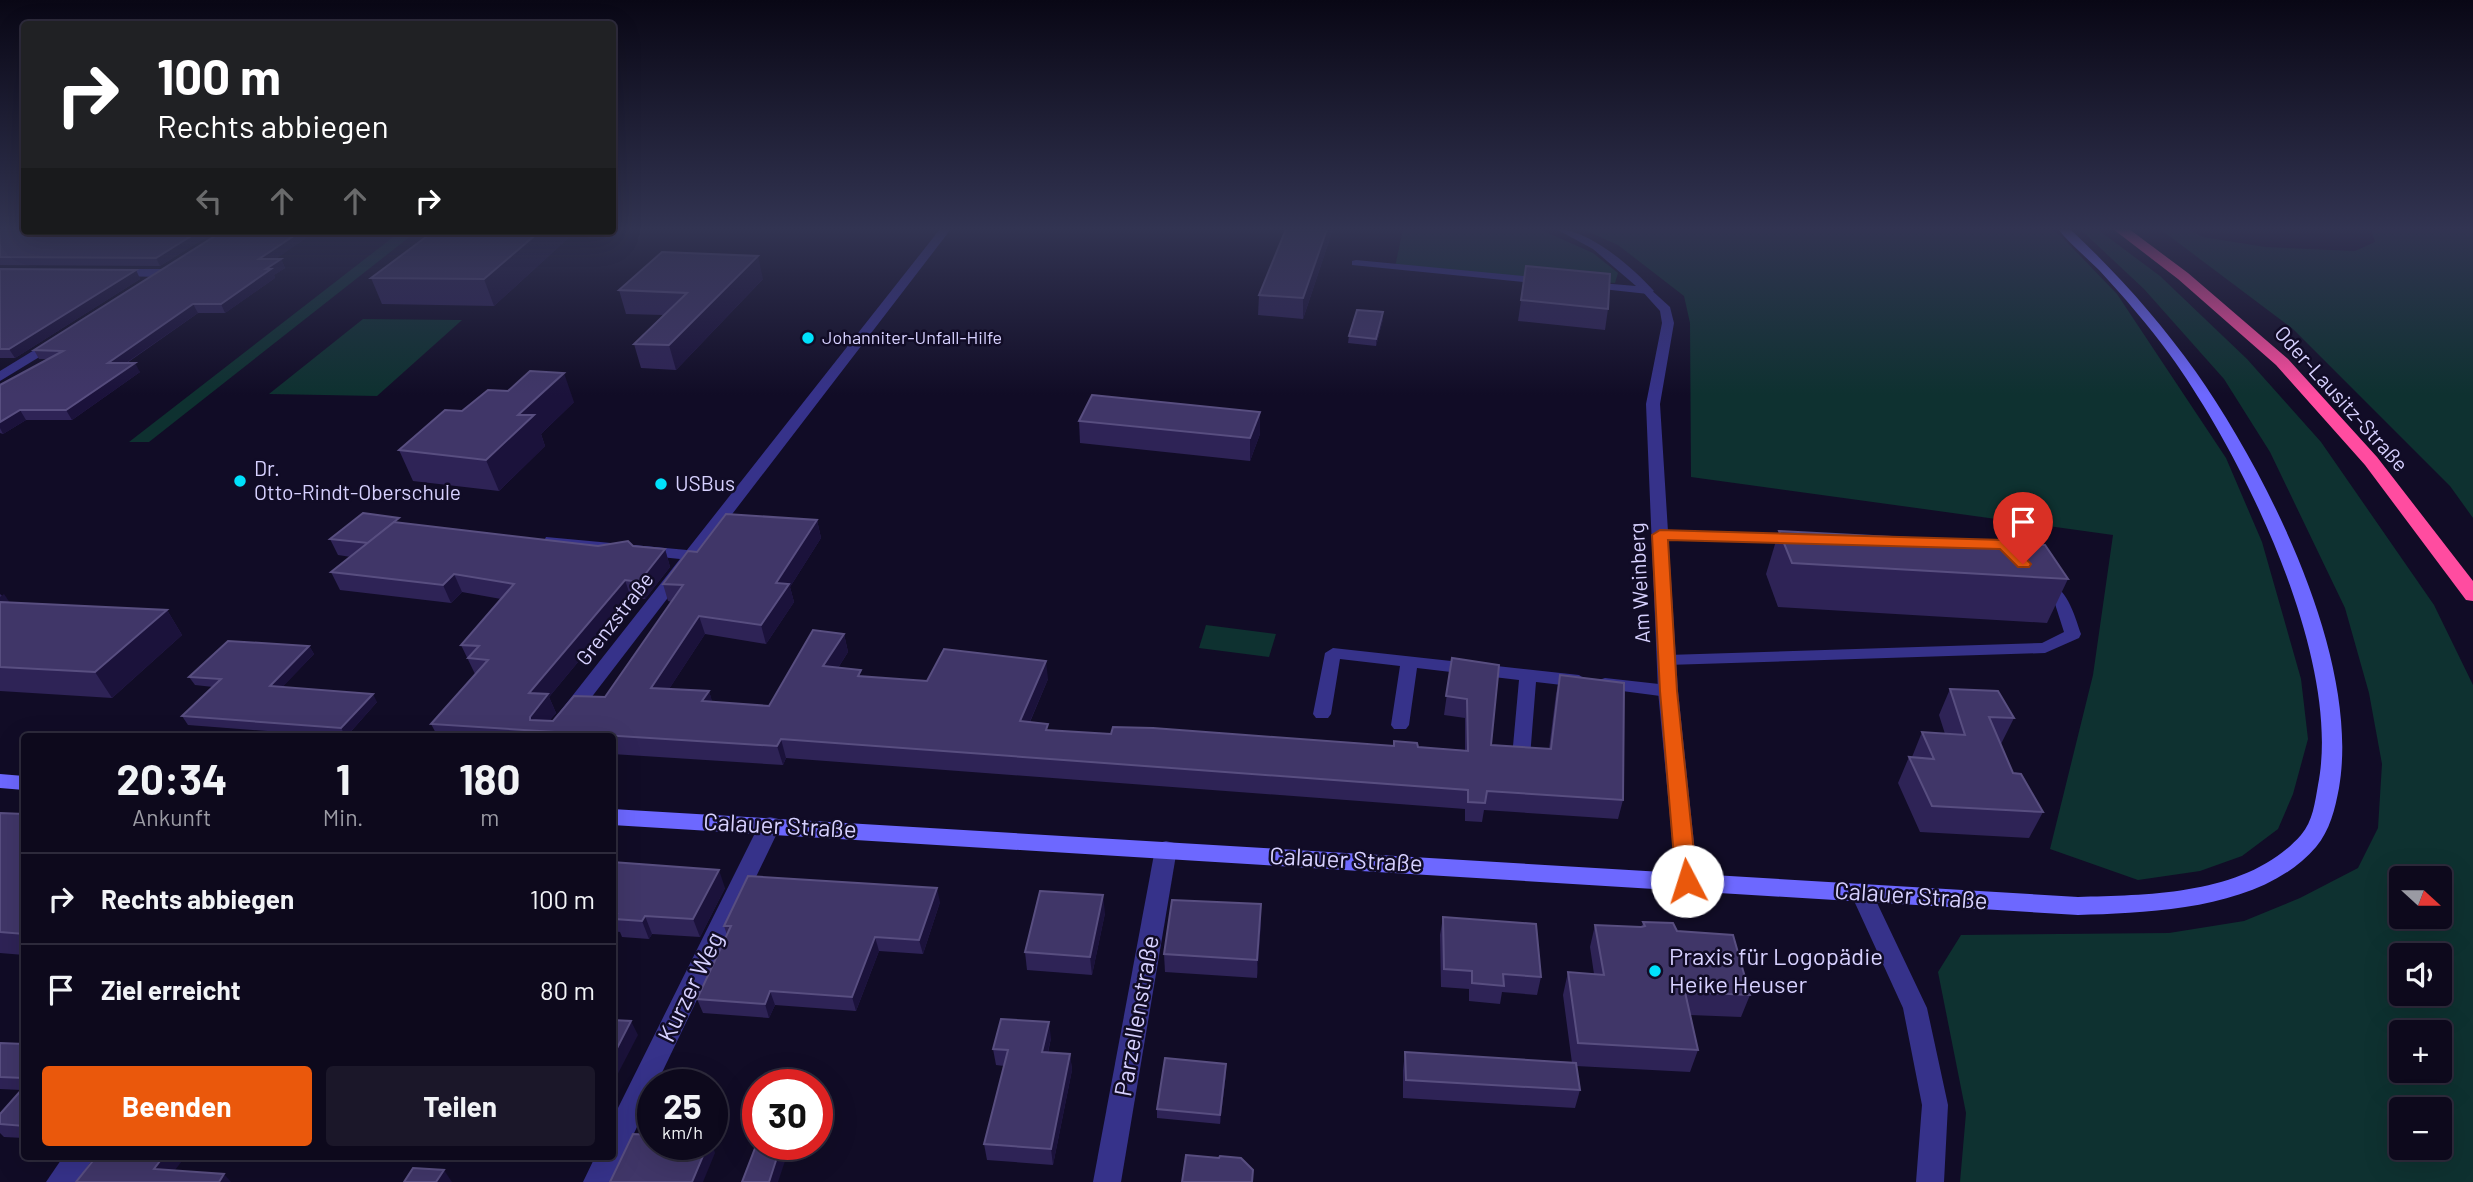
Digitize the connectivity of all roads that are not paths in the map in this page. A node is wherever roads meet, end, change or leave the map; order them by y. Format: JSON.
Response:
{"nodes":[{"id":1,"x":145,"y":284,"type":"edge"},
{"id":2,"x":903,"y":284,"type":"edge"},
{"id":3,"x":1640,"y":284,"type":"edge"},
{"id":4,"x":2119,"y":284,"type":"edge"},
{"id":5,"x":2192,"y":284,"type":"edge"},
{"id":6,"x":1581,"y":285,"type":"edge"},
{"id":7,"x":141,"y":287,"type":"edge"},
{"id":8,"x":1648,"y":291,"type":"junction"},
{"id":9,"x":61,"y":338,"type":"edge"},
{"id":10,"x":0,"y":366,"type":"edge"},
{"id":11,"x":16,"y":366,"type":"junction"},
{"id":12,"x":0,"y":376,"type":"edge"},
{"id":13,"x":1660,"y":535,"type":"junction"},
{"id":14,"x":1811,"y":539,"type":"edge"},
{"id":15,"x":540,"y":540,"type":"edge"},
{"id":16,"x":691,"y":555,"type":"junction"},
{"id":17,"x":2033,"y":573,"type":"edge"},
{"id":18,"x":2473,"y":595,"type":"edge"},
{"id":19,"x":1667,"y":660,"type":"junction"},
{"id":20,"x":1409,"y":662,"type":"junction"},
{"id":21,"x":1528,"y":675,"type":"junction"},
{"id":22,"x":1668,"y":691,"type":"junction"},
{"id":23,"x":1322,"y":714,"type":"dead end"},
{"id":24,"x":1400,"y":725,"type":"dead end"},
{"id":25,"x":553,"y":733,"type":"edge"},
{"id":26,"x":1521,"y":757,"type":"edge"},
{"id":27,"x":0,"y":781,"type":"edge"},
{"id":28,"x":21,"y":783,"type":"edge"},
{"id":29,"x":616,"y":817,"type":"edge"},
{"id":30,"x":769,"y":825,"type":"junction"},
{"id":31,"x":1166,"y":849,"type":"junction"},
{"id":32,"x":1687,"y":881,"type":"junction"},
{"id":33,"x":1861,"y":892,"type":"junction"},
{"id":34,"x":616,"y":1141,"type":"edge"},
{"id":35,"x":78,"y":1160,"type":"edge"},
{"id":36,"x":608,"y":1160,"type":"edge"},
{"id":37,"x":60,"y":1182,"type":"edge"},
{"id":38,"x":597,"y":1182,"type":"edge"},
{"id":39,"x":1107,"y":1182,"type":"edge"},
{"id":40,"x":1930,"y":1182,"type":"edge"}],
"edges":[{"from":1,"to":7,"type":"street"},
{"from":2,"to":16,"type":"street","name":"Grenzstraße"},
{"from":3,"to":8,"type":"lane"},
{"from":4,"to":33,"type":"street","name":"Calauer Straße"},
{"from":5,"to":18,"type":"highway","name":"Oder-Lausitz-Straße"},
{"from":6,"to":8,"type":"lane"},
{"from":8,"to":13,"type":"street","name":"Am Weinberg"},
{"from":9,"to":11,"type":"street"},
{"from":10,"to":11,"type":"street"},
{"from":11,"to":12,"type":"street"},
{"from":13,"to":14,"type":"lane"},
{"from":13,"to":19,"type":"street","name":"Am Weinberg"},
{"from":15,"to":16,"type":"street"},
{"from":16,"to":25,"type":"street","name":"Grenzstraße"},
{"from":17,"to":19,"type":"lane"},
{"from":19,"to":22,"type":"street","name":"Am Weinberg"},
{"from":20,"to":21,"type":"lane"},
{"from":20,"to":23,"type":"lane"},
{"from":20,"to":24,"type":"lane"},
{"from":21,"to":22,"type":"lane"},
{"from":21,"to":26,"type":"lane"},
{"from":22,"to":32,"type":"street","name":"Am Weinberg"},
{"from":27,"to":28,"type":"street"},
{"from":29,"to":30,"type":"street","name":"Calauer Straße"},
{"from":30,"to":31,"type":"street","name":"Calauer Straße"},
{"from":30,"to":34,"type":"street","name":"Kurzer Weg"},
{"from":31,"to":32,"type":"street","name":"Calauer Straße"},
{"from":31,"to":39,"type":"street","name":"Parzellenstraße"},
{"from":32,"to":33,"type":"street","name":"Calauer Straße"},
{"from":33,"to":40,"type":"street"},
{"from":35,"to":37,"type":"street"},
{"from":36,"to":38,"type":"street"}]}
